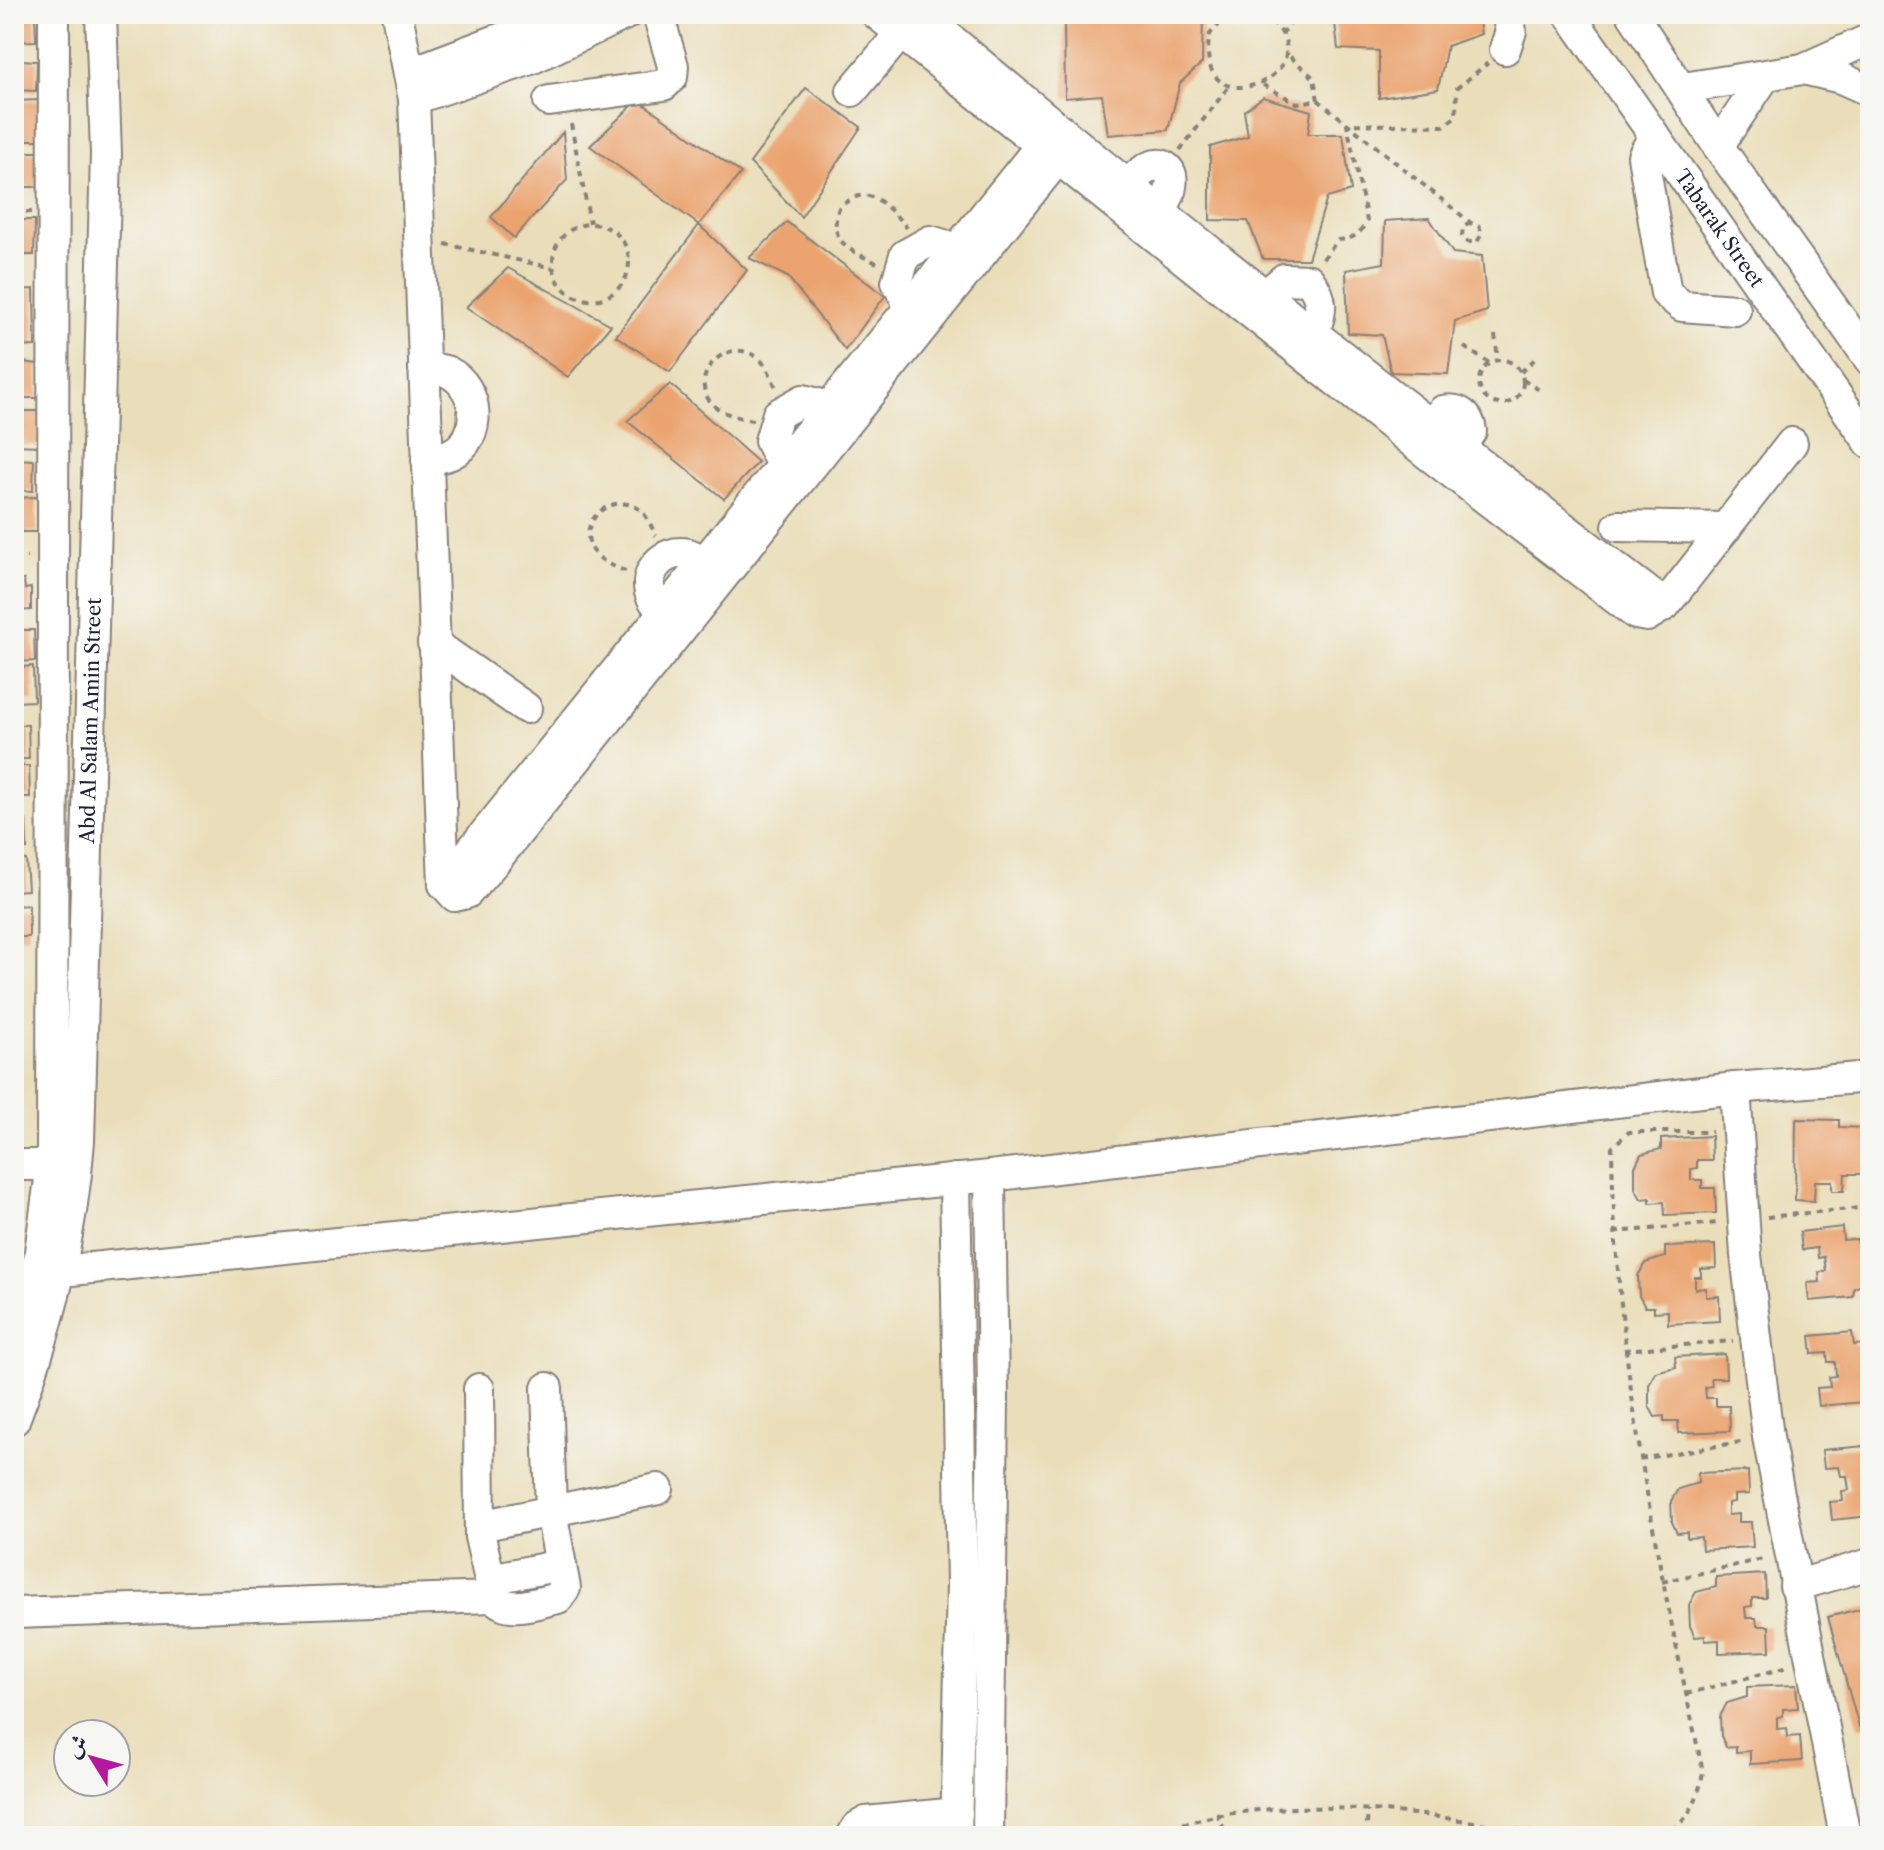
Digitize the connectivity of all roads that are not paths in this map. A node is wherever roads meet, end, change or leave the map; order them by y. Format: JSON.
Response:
{"nodes":[{"id":1,"x":54,"y":14,"type":"edge"},
{"id":2,"x":101,"y":14,"type":"edge"},
{"id":3,"x":397,"y":14,"type":"edge"},
{"id":4,"x":566,"y":14,"type":"edge"},
{"id":5,"x":626,"y":14,"type":"edge"},
{"id":6,"x":658,"y":14,"type":"edge"},
{"id":7,"x":877,"y":14,"type":"edge"},
{"id":8,"x":1507,"y":14,"type":"edge"},
{"id":9,"x":1569,"y":14,"type":"edge"},
{"id":10,"x":1632,"y":14,"type":"edge"},
{"id":11,"x":911,"y":24,"type":"edge"},
{"id":12,"x":1870,"y":39,"type":"edge"},
{"id":13,"x":1505,"y":49,"type":"road end"},
{"id":14,"x":1803,"y":69,"type":"junction"},
{"id":15,"x":1764,"y":78,"type":"junction"},
{"id":16,"x":412,"y":86,"type":"junction"},
{"id":17,"x":1683,"y":88,"type":"junction"},
{"id":18,"x":852,"y":91,"type":"dead end"},
{"id":19,"x":1870,"y":91,"type":"edge"},
{"id":20,"x":558,"y":100,"type":"road end"},
{"id":21,"x":1654,"y":136,"type":"junction"},
{"id":22,"x":1056,"y":144,"type":"junction"},
{"id":23,"x":1718,"y":146,"type":"junction"},
{"id":24,"x":54,"y":153,"type":"junction"},
{"id":25,"x":106,"y":154,"type":"junction"},
{"id":26,"x":1129,"y":185,"type":"junction"},
{"id":27,"x":1161,"y":210,"type":"junction"},
{"id":28,"x":957,"y":249,"type":"junction"},
{"id":29,"x":1816,"y":283,"type":"junction"},
{"id":30,"x":1267,"y":294,"type":"junction"},
{"id":31,"x":910,"y":307,"type":"junction"},
{"id":32,"x":1777,"y":308,"type":"junction"},
{"id":33,"x":1735,"y":310,"type":"dead end"},
{"id":34,"x":1314,"y":332,"type":"junction"},
{"id":35,"x":1870,"y":360,"type":"edge"},
{"id":36,"x":424,"y":368,"type":"junction"},
{"id":37,"x":829,"y":407,"type":"junction"},
{"id":38,"x":1792,"y":443,"type":"dead end"},
{"id":39,"x":1870,"y":443,"type":"edge"},
{"id":40,"x":427,"y":460,"type":"junction"},
{"id":41,"x":782,"y":465,"type":"junction"},
{"id":42,"x":1618,"y":526,"type":"dead end"},
{"id":43,"x":1726,"y":528,"type":"junction"},
{"id":44,"x":714,"y":570,"type":"junction"},
{"id":45,"x":1665,"y":605,"type":"junction"},
{"id":46,"x":674,"y":620,"type":"junction"},
{"id":47,"x":433,"y":643,"type":"junction"},
{"id":48,"x":526,"y":708,"type":"dead end"},
{"id":49,"x":1870,"y":1077,"type":"edge"},
{"id":50,"x":1735,"y":1088,"type":"junction"},
{"id":51,"x":14,"y":1165,"type":"edge"},
{"id":52,"x":52,"y":1165,"type":"junction"},
{"id":53,"x":990,"y":1176,"type":"junction"},
{"id":54,"x":955,"y":1179,"type":"junction"},
{"id":55,"x":62,"y":1271,"type":"junction"},
{"id":56,"x":14,"y":1347,"type":"edge"},
{"id":57,"x":547,"y":1388,"type":"dead end"},
{"id":58,"x":479,"y":1389,"type":"dead end"},
{"id":59,"x":14,"y":1420,"type":"edge"},
{"id":60,"x":658,"y":1489,"type":"dead end"},
{"id":61,"x":551,"y":1511,"type":"junction"},
{"id":62,"x":480,"y":1526,"type":"junction"},
{"id":63,"x":1870,"y":1564,"type":"edge"},
{"id":64,"x":1795,"y":1586,"type":"junction"},
{"id":65,"x":492,"y":1588,"type":"junction"},
{"id":66,"x":14,"y":1613,"type":"edge"},
{"id":67,"x":957,"y":1825,"type":"edge"},
{"id":68,"x":852,"y":1836,"type":"edge"},
{"id":69,"x":988,"y":1836,"type":"edge"},
{"id":70,"x":1845,"y":1836,"type":"edge"}],
"edges":[{"from":1,"to":24,"type":"street","name":"Abd Al Salam Amin Street"},
{"from":2,"to":25,"type":"street","name":"Abd Al Salam Amin Street"},
{"from":3,"to":16,"type":"street"},
{"from":4,"to":16,"type":"street"},
{"from":5,"to":16,"type":"street"},
{"from":6,"to":20,"type":"street"},
{"from":7,"to":11,"type":"street"},
{"from":8,"to":13,"type":"street"},
{"from":9,"to":21,"type":"street","name":"Tabarak Street"},
{"from":10,"to":17,"type":"street"},
{"from":11,"to":18,"type":"street"},
{"from":11,"to":22,"type":"street"},
{"from":12,"to":14,"type":"street"},
{"from":14,"to":15,"type":"street"},
{"from":14,"to":19,"type":"street"},
{"from":15,"to":17,"type":"street"},
{"from":15,"to":23,"type":"street"},
{"from":16,"to":36,"type":"street"},
{"from":17,"to":23,"type":"street"},
{"from":21,"to":32,"type":"street","name":"Tabarak Street"},
{"from":21,"to":33,"type":"street"},
{"from":22,"to":26,"type":"street"},
{"from":22,"to":28,"type":"street"},
{"from":22,"to":44,"type":"street"},
{"from":22,"to":45,"type":"street"},
{"from":23,"to":29,"type":"street"},
{"from":24,"to":25,"type":"street"},
{"from":24,"to":52,"type":"street","name":"Abd Al Salam Amin Street"},
{"from":25,"to":55,"type":"street","name":"Abd Al Salam Amin Street"},
{"from":26,"to":27,"type":"street"},
{"from":26,"to":27,"type":"street"},
{"from":27,"to":30,"type":"street"},
{"from":28,"to":31,"type":"street"},
{"from":28,"to":31,"type":"street"},
{"from":29,"to":32,"type":"street"},
{"from":29,"to":35,"type":"street"},
{"from":30,"to":34,"type":"street"},
{"from":30,"to":34,"type":"street"},
{"from":31,"to":37,"type":"street"},
{"from":32,"to":39,"type":"street","name":"Tabarak Street"},
{"from":34,"to":45,"type":"street"},
{"from":36,"to":40,"type":"street"},
{"from":36,"to":40,"type":"street"},
{"from":37,"to":41,"type":"street"},
{"from":37,"to":41,"type":"street"},
{"from":38,"to":43,"type":"street"},
{"from":40,"to":47,"type":"street"},
{"from":41,"to":44,"type":"street"},
{"from":42,"to":43,"type":"street"},
{"from":43,"to":45,"type":"street"},
{"from":44,"to":46,"type":"street"},
{"from":44,"to":46,"type":"street"},
{"from":46,"to":47,"type":"street"},
{"from":47,"to":48,"type":"street"},
{"from":49,"to":50,"type":"street"},
{"from":50,"to":53,"type":"street"},
{"from":50,"to":64,"type":"street"},
{"from":51,"to":52,"type":"street"},
{"from":52,"to":56,"type":"street","name":"Abd Al Salam Amin Street"},
{"from":53,"to":54,"type":"street"},
{"from":53,"to":69,"type":"street"},
{"from":54,"to":55,"type":"street"},
{"from":54,"to":67,"type":"street"},
{"from":55,"to":59,"type":"street","name":"Abd Al Salam Amin Street"},
{"from":57,"to":61,"type":"street"},
{"from":58,"to":62,"type":"street"},
{"from":60,"to":61,"type":"street"},
{"from":61,"to":62,"type":"street"},
{"from":61,"to":65,"type":"street"},
{"from":62,"to":65,"type":"street"},
{"from":63,"to":64,"type":"street"},
{"from":64,"to":70,"type":"street"},
{"from":65,"to":66,"type":"street"},
{"from":67,"to":68,"type":"street"}]}
